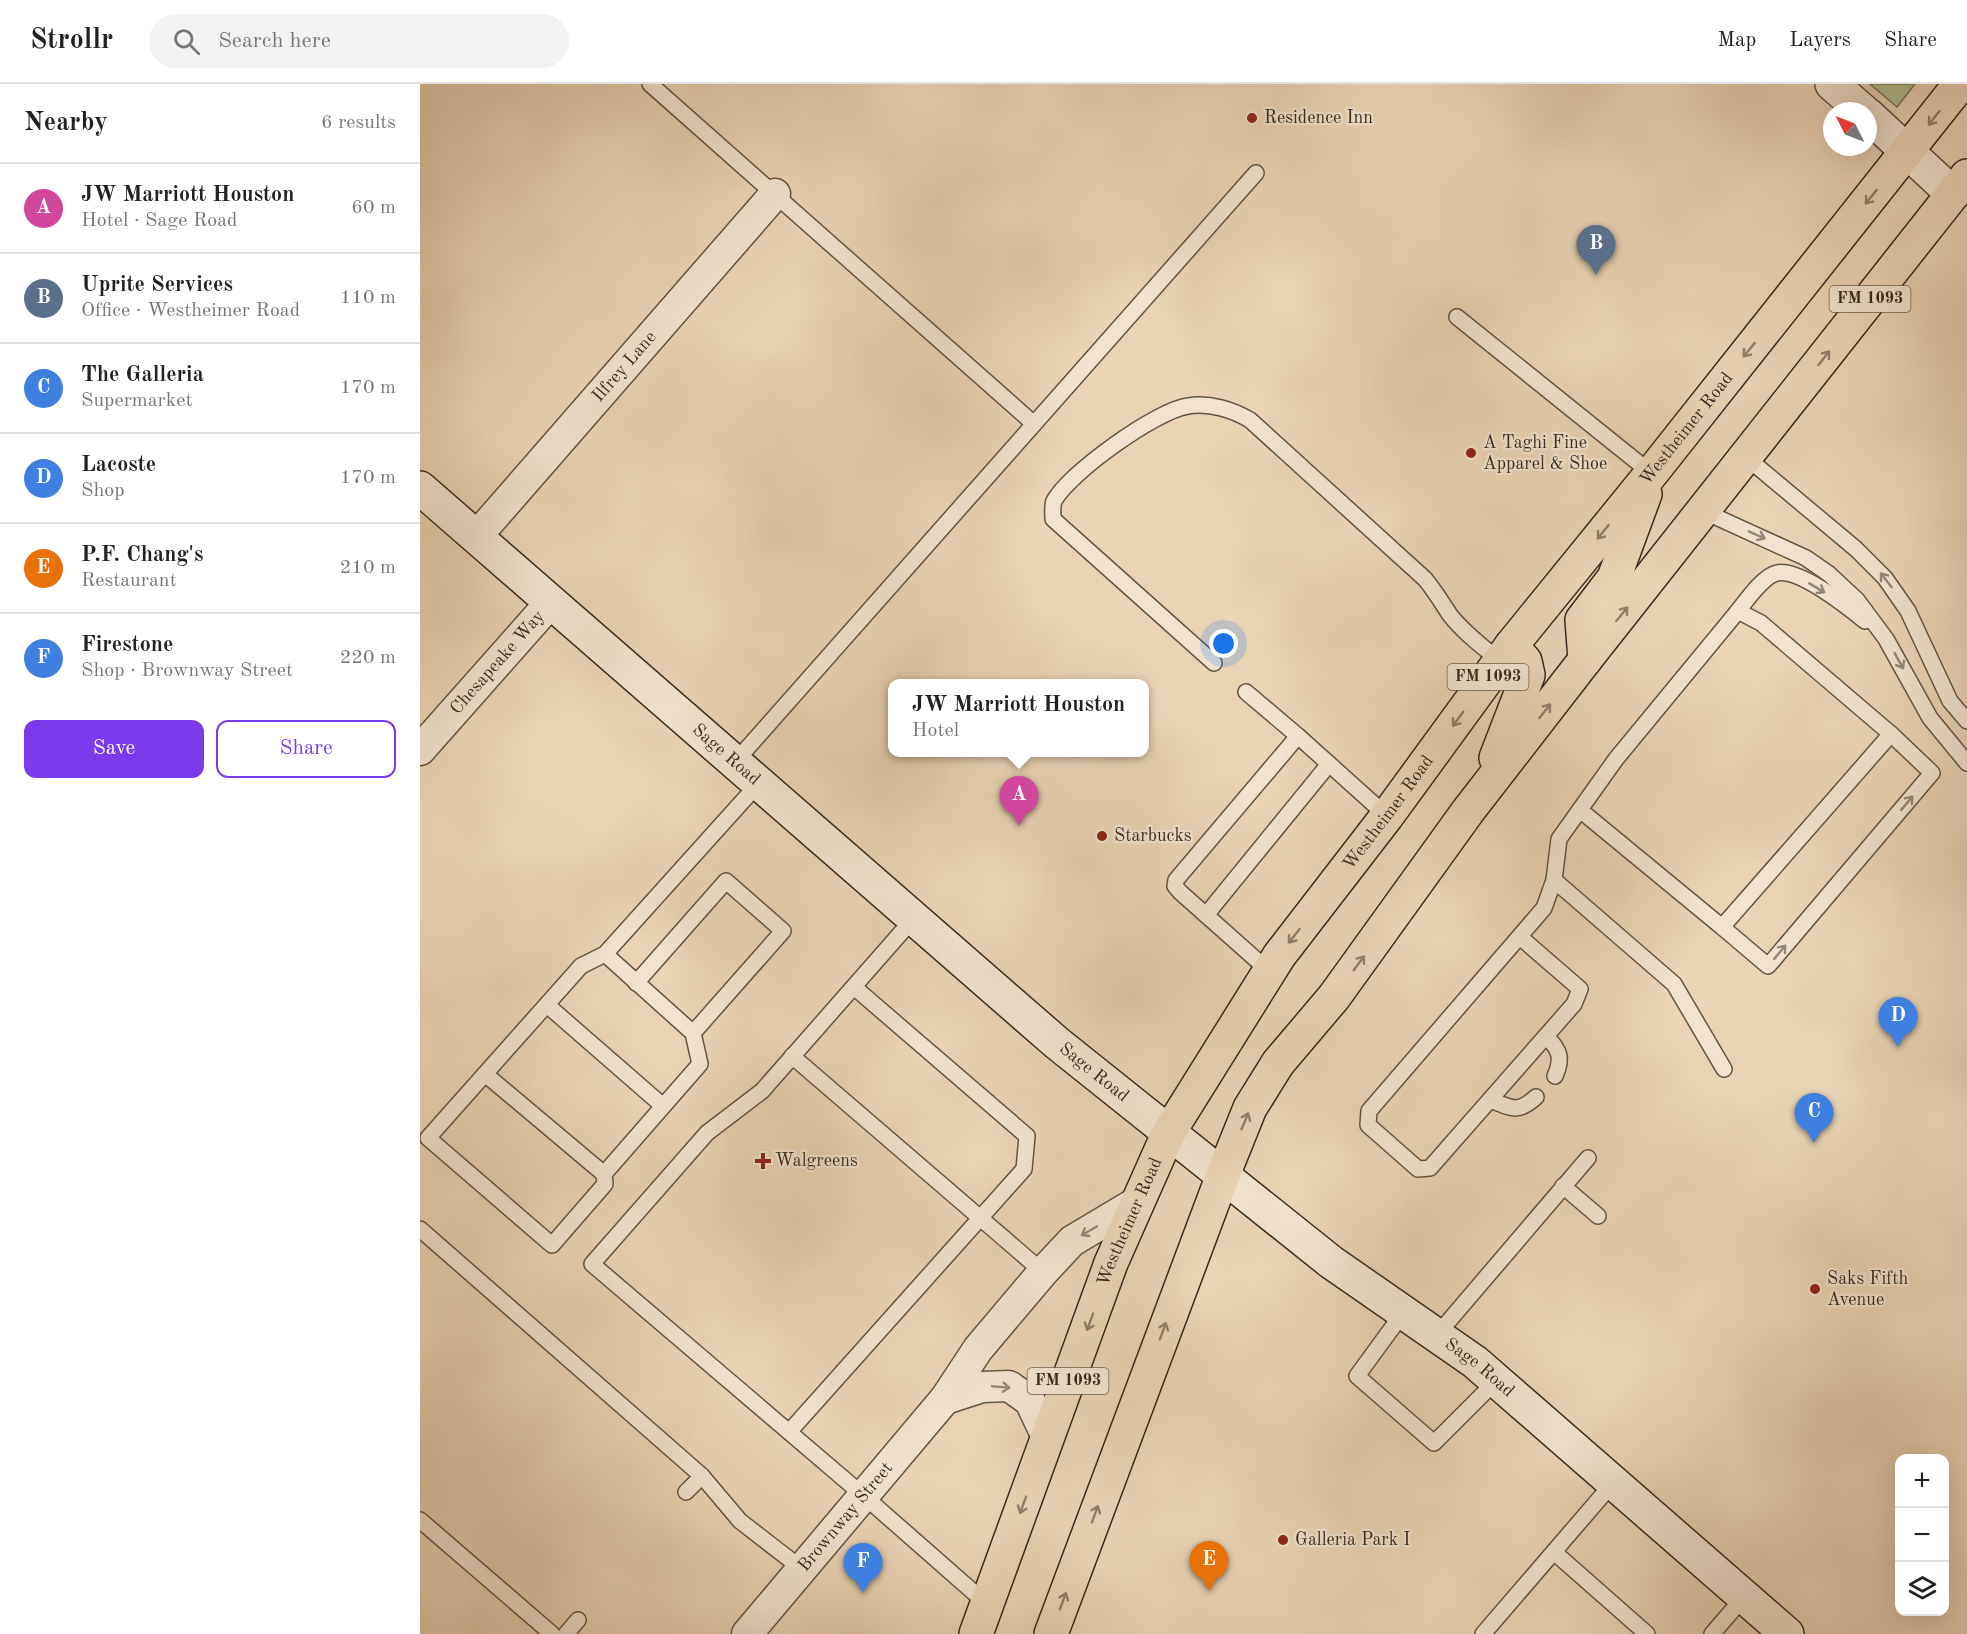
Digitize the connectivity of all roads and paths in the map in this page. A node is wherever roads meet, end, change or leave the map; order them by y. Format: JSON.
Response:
{"nodes":[{"id":1,"x":650,"y":84,"type":"edge"},
{"id":2,"x":1832,"y":84,"type":"edge"},
{"id":3,"x":1960,"y":84,"type":"edge"},
{"id":4,"x":1853,"y":102,"type":"edge"},
{"id":5,"x":1877,"y":124,"type":"edge"},
{"id":6,"x":1907,"y":152,"type":"junction"},
{"id":7,"x":1256,"y":172,"type":"dead end"},
{"id":8,"x":1962,"y":192,"type":"edge"},
{"id":9,"x":775,"y":194,"type":"junction"},
{"id":10,"x":1457,"y":317,"type":"dead end"},
{"id":11,"x":1034,"y":424,"type":"junction"},
{"id":12,"x":1746,"y":457,"type":"junction"},
{"id":13,"x":1652,"y":472,"type":"junction"},
{"id":14,"x":420,"y":488,"type":"edge"},
{"id":15,"x":1703,"y":511,"type":"junction"},
{"id":16,"x":476,"y":537,"type":"junction"},
{"id":17,"x":550,"y":602,"type":"junction"},
{"id":18,"x":1737,"y":611,"type":"junction"},
{"id":19,"x":1886,"y":639,"type":"junction"},
{"id":20,"x":1505,"y":653,"type":"junction"},
{"id":21,"x":1585,"y":660,"type":"junction"},
{"id":22,"x":1214,"y":663,"type":"dead end"},
{"id":23,"x":1246,"y":692,"type":"dead end"},
{"id":24,"x":1967,"y":721,"type":"edge"},
{"id":25,"x":1891,"y":734,"type":"junction"},
{"id":26,"x":1298,"y":736,"type":"junction"},
{"id":27,"x":420,"y":750,"type":"edge"},
{"id":28,"x":1967,"y":763,"type":"edge"},
{"id":29,"x":1329,"y":764,"type":"junction"},
{"id":30,"x":747,"y":772,"type":"junction"},
{"id":31,"x":1484,"y":791,"type":"junction"},
{"id":32,"x":1580,"y":810,"type":"junction"},
{"id":33,"x":1387,"y":816,"type":"junction"},
{"id":34,"x":1554,"y":880,"type":"junction"},
{"id":35,"x":1206,"y":915,"type":"junction"},
{"id":36,"x":914,"y":918,"type":"junction"},
{"id":37,"x":1722,"y":927,"type":"junction"},
{"id":38,"x":1520,"y":937,"type":"junction"},
{"id":39,"x":605,"y":954,"type":"junction"},
{"id":40,"x":1269,"y":971,"type":"junction"},
{"id":41,"x":636,"y":983,"type":"junction"},
{"id":42,"x":854,"y":987,"type":"junction"},
{"id":43,"x":547,"y":1005,"type":"junction"},
{"id":44,"x":693,"y":1033,"type":"junction"},
{"id":45,"x":1546,"y":1036,"type":"junction"},
{"id":46,"x":792,"y":1056,"type":"junction"},
{"id":47,"x":1724,"y":1069,"type":"dead end"},
{"id":48,"x":485,"y":1074,"type":"junction"},
{"id":49,"x":1555,"y":1076,"type":"dead end"},
{"id":50,"x":1536,"y":1097,"type":"dead end"},
{"id":51,"x":1490,"y":1100,"type":"junction"},
{"id":52,"x":663,"y":1106,"type":"junction"},
{"id":53,"x":1169,"y":1132,"type":"junction"},
{"id":54,"x":1588,"y":1158,"type":"dead end"},
{"id":55,"x":604,"y":1174,"type":"junction"},
{"id":56,"x":1223,"y":1175,"type":"junction"},
{"id":57,"x":1563,"y":1186,"type":"junction"},
{"id":58,"x":1139,"y":1202,"type":"junction"},
{"id":59,"x":1598,"y":1216,"type":"dead end"},
{"id":60,"x":980,"y":1218,"type":"junction"},
{"id":61,"x":420,"y":1229,"type":"edge"},
{"id":62,"x":1043,"y":1272,"type":"junction"},
{"id":63,"x":1403,"y":1313,"type":"junction"},
{"id":64,"x":1436,"y":1336,"type":"junction"},
{"id":65,"x":1496,"y":1381,"type":"junction"},
{"id":66,"x":945,"y":1400,"type":"junction"},
{"id":67,"x":789,"y":1432,"type":"junction"},
{"id":68,"x":1047,"y":1437,"type":"junction"},
{"id":69,"x":702,"y":1476,"type":"junction"},
{"id":70,"x":1613,"y":1483,"type":"junction"},
{"id":71,"x":686,"y":1492,"type":"dead end"},
{"id":72,"x":864,"y":1496,"type":"junction"},
{"id":73,"x":420,"y":1520,"type":"edge"},
{"id":74,"x":1554,"y":1552,"type":"junction"},
{"id":75,"x":802,"y":1569,"type":"junction"},
{"id":76,"x":1744,"y":1597,"type":"junction"},
{"id":77,"x":987,"y":1604,"type":"junction"},
{"id":78,"x":578,"y":1620,"type":"dead end"},
{"id":79,"x":552,"y":1634,"type":"edge"},
{"id":80,"x":566,"y":1634,"type":"edge"},
{"id":81,"x":747,"y":1634,"type":"edge"},
{"id":82,"x":976,"y":1634,"type":"edge"},
{"id":83,"x":1051,"y":1634,"type":"edge"},
{"id":84,"x":1483,"y":1634,"type":"edge"},
{"id":85,"x":1647,"y":1634,"type":"edge"},
{"id":86,"x":1712,"y":1634,"type":"edge"},
{"id":87,"x":1787,"y":1634,"type":"edge"}],
"edges":[{"from":1,"to":9,"type":"lane"},
{"from":2,"to":4,"type":"main road"},
{"from":3,"to":6,"type":"main road","name":"Westheimer Road","number":"FM 1093","one_way":true},
{"from":5,"to":6,"type":"main road"},
{"from":6,"to":8,"type":"main road"},
{"from":6,"to":13,"type":"main road","name":"Westheimer Road","number":"FM 1093","one_way":true},
{"from":7,"to":11,"type":"lane"},
{"from":12,"to":8,"type":"main road","number":"FM 1093","one_way":true},
{"from":9,"to":11,"type":"lane"},
{"from":9,"to":16,"type":"street","name":"Ilfrey Lane"},
{"from":10,"to":13,"type":"lane"},
{"from":11,"to":30,"type":"lane"},
{"from":12,"to":15,"type":"main road","number":"FM 1093"},
{"from":24,"to":12,"type":"lane","one_way":true},
{"from":13,"to":20,"type":"main road","name":"Westheimer Road","number":"FM 1093","one_way":true},
{"from":13,"to":21,"type":"main road"},
{"from":14,"to":16,"type":"main road","name":"Sage Road"},
{"from":15,"to":19,"type":"lane","one_way":true},
{"from":21,"to":15,"type":"main road","number":"FM 1093","one_way":true},
{"from":16,"to":17,"type":"main road","name":"Sage Road"},
{"from":17,"to":27,"type":"street","name":"Chesapeake Way"},
{"from":17,"to":30,"type":"main road","name":"Sage Road"},
{"from":18,"to":19,"type":"lane","one_way":true},
{"from":18,"to":25,"type":"lane"},
{"from":18,"to":32,"type":"lane"},
{"from":19,"to":28,"type":"lane","one_way":true},
{"from":20,"to":22,"type":"lane"},
{"from":20,"to":31,"type":"main road"},
{"from":20,"to":33,"type":"main road","name":"Westheimer Road","number":"FM 1093","one_way":true},
{"from":31,"to":21,"type":"main road","number":"FM 1093","one_way":true},
{"from":23,"to":26,"type":"lane"},
{"from":25,"to":37,"type":"lane"},
{"from":37,"to":25,"type":"lane","one_way":true},
{"from":26,"to":29,"type":"lane"},
{"from":26,"to":35,"type":"lane"},
{"from":29,"to":33,"type":"lane"},
{"from":29,"to":35,"type":"lane"},
{"from":30,"to":36,"type":"main road","name":"Sage Road"},
{"from":30,"to":39,"type":"lane"},
{"from":56,"to":31,"type":"main road","number":"FM 1093","one_way":true},
{"from":32,"to":34,"type":"lane"},
{"from":32,"to":37,"type":"lane"},
{"from":33,"to":40,"type":"main road","name":"Westheimer Road","number":"FM 1093","one_way":true},
{"from":34,"to":38,"type":"lane"},
{"from":34,"to":47,"type":"lane"},
{"from":35,"to":40,"type":"lane"},
{"from":36,"to":42,"type":"lane"},
{"from":36,"to":53,"type":"main road","name":"Sage Road"},
{"from":38,"to":45,"type":"lane"},
{"from":38,"to":51,"type":"lane"},
{"from":39,"to":41,"type":"lane"},
{"from":39,"to":43,"type":"lane"},
{"from":40,"to":53,"type":"main road","name":"Westheimer Road","number":"FM 1093"},
{"from":41,"to":44,"type":"lane"},
{"from":41,"to":44,"type":"lane"},
{"from":42,"to":46,"type":"lane"},
{"from":42,"to":60,"type":"lane"},
{"from":43,"to":48,"type":"lane"},
{"from":43,"to":52,"type":"lane"},
{"from":44,"to":52,"type":"lane"},
{"from":45,"to":49,"type":"lane"},
{"from":45,"to":51,"type":"lane"},
{"from":46,"to":60,"type":"lane"},
{"from":46,"to":67,"type":"lane"},
{"from":48,"to":55,"type":"lane"},
{"from":48,"to":55,"type":"lane"},
{"from":50,"to":51,"type":"lane"},
{"from":52,"to":55,"type":"lane"},
{"from":53,"to":56,"type":"main road","name":"Sage Road"},
{"from":53,"to":58,"type":"main road","name":"Westheimer Road","number":"FM 1093"},
{"from":54,"to":57,"type":"lane"},
{"from":56,"to":63,"type":"main road","name":"Sage Road"},
{"from":83,"to":56,"type":"main road","number":"FM 1093","one_way":true},
{"from":57,"to":59,"type":"lane"},
{"from":57,"to":64,"type":"lane"},
{"from":58,"to":62,"type":"street","name":"Brownway Street","one_way":true},
{"from":58,"to":68,"type":"main road","name":"Westheimer Road","number":"FM 1093","one_way":true},
{"from":60,"to":62,"type":"lane"},
{"from":60,"to":67,"type":"lane"},
{"from":61,"to":69,"type":"lane"},
{"from":62,"to":66,"type":"street","name":"Brownway Street"},
{"from":63,"to":64,"type":"main road","name":"Sage Road"},
{"from":63,"to":65,"type":"lane"},
{"from":64,"to":65,"type":"main road","name":"Sage Road"},
{"from":65,"to":70,"type":"main road","name":"Sage Road"},
{"from":66,"to":68,"type":"street","one_way":true},
{"from":66,"to":72,"type":"street","name":"Brownway Street"},
{"from":67,"to":72,"type":"lane"},
{"from":68,"to":77,"type":"main road","name":"Westheimer Road","number":"FM 1093","one_way":true},
{"from":69,"to":71,"type":"lane"},
{"from":69,"to":75,"type":"lane"},
{"from":70,"to":74,"type":"lane"},
{"from":70,"to":76,"type":"main road","name":"Sage Road"},
{"from":72,"to":75,"type":"street","name":"Brownway Street"},
{"from":72,"to":77,"type":"lane"},
{"from":73,"to":79,"type":"lane"},
{"from":74,"to":84,"type":"lane"},
{"from":74,"to":85,"type":"lane"},
{"from":75,"to":81,"type":"street","name":"Brownway Street"},
{"from":76,"to":86,"type":"lane"},
{"from":76,"to":87,"type":"main road","name":"Sage Road"},
{"from":77,"to":82,"type":"main road","name":"Westheimer Road","number":"FM 1093"},
{"from":78,"to":80,"type":"lane"}]}
